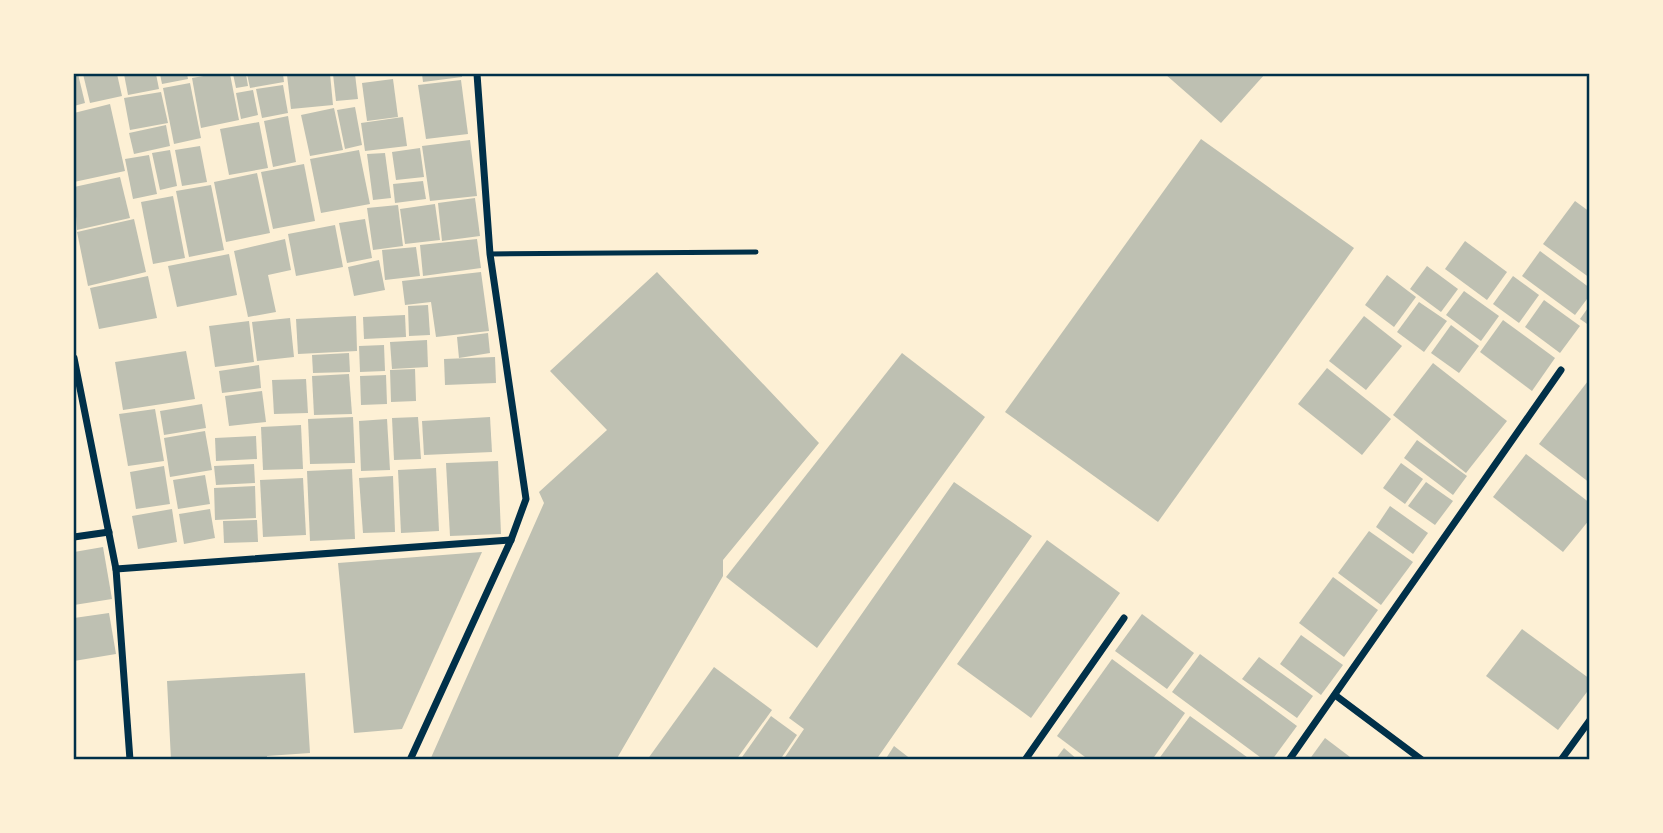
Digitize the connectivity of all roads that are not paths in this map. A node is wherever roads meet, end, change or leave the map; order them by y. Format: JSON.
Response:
{"nodes":[{"id":1,"x":477,"y":74,"type":"edge"},
{"id":2,"x":756,"y":252,"type":"dead end"},
{"id":3,"x":490,"y":254,"type":"junction"},
{"id":4,"x":74,"y":358,"type":"edge"},
{"id":5,"x":1561,"y":370,"type":"dead end"},
{"id":6,"x":109,"y":532,"type":"junction"},
{"id":7,"x":74,"y":537,"type":"edge"},
{"id":8,"x":511,"y":540,"type":"junction"},
{"id":9,"x":117,"y":569,"type":"junction"},
{"id":10,"x":1124,"y":618,"type":"dead end"},
{"id":11,"x":1335,"y":695,"type":"junction"},
{"id":12,"x":1590,"y":720,"type":"edge"},
{"id":13,"x":130,"y":760,"type":"edge"},
{"id":14,"x":411,"y":760,"type":"edge"},
{"id":15,"x":1025,"y":760,"type":"edge"},
{"id":16,"x":1289,"y":760,"type":"edge"},
{"id":17,"x":1422,"y":760,"type":"edge"},
{"id":18,"x":1560,"y":760,"type":"edge"}],
"edges":[{"from":1,"to":3,"type":"street"},
{"from":2,"to":3,"type":"lane"},
{"from":3,"to":8,"type":"street"},
{"from":4,"to":6,"type":"street"},
{"from":5,"to":11,"type":"street"},
{"from":6,"to":7,"type":"street"},
{"from":6,"to":9,"type":"street"},
{"from":8,"to":9,"type":"street"},
{"from":8,"to":14,"type":"street"},
{"from":9,"to":13,"type":"street"},
{"from":10,"to":15,"type":"street"},
{"from":11,"to":16,"type":"street"},
{"from":11,"to":17,"type":"street"},
{"from":12,"to":18,"type":"street"}]}
